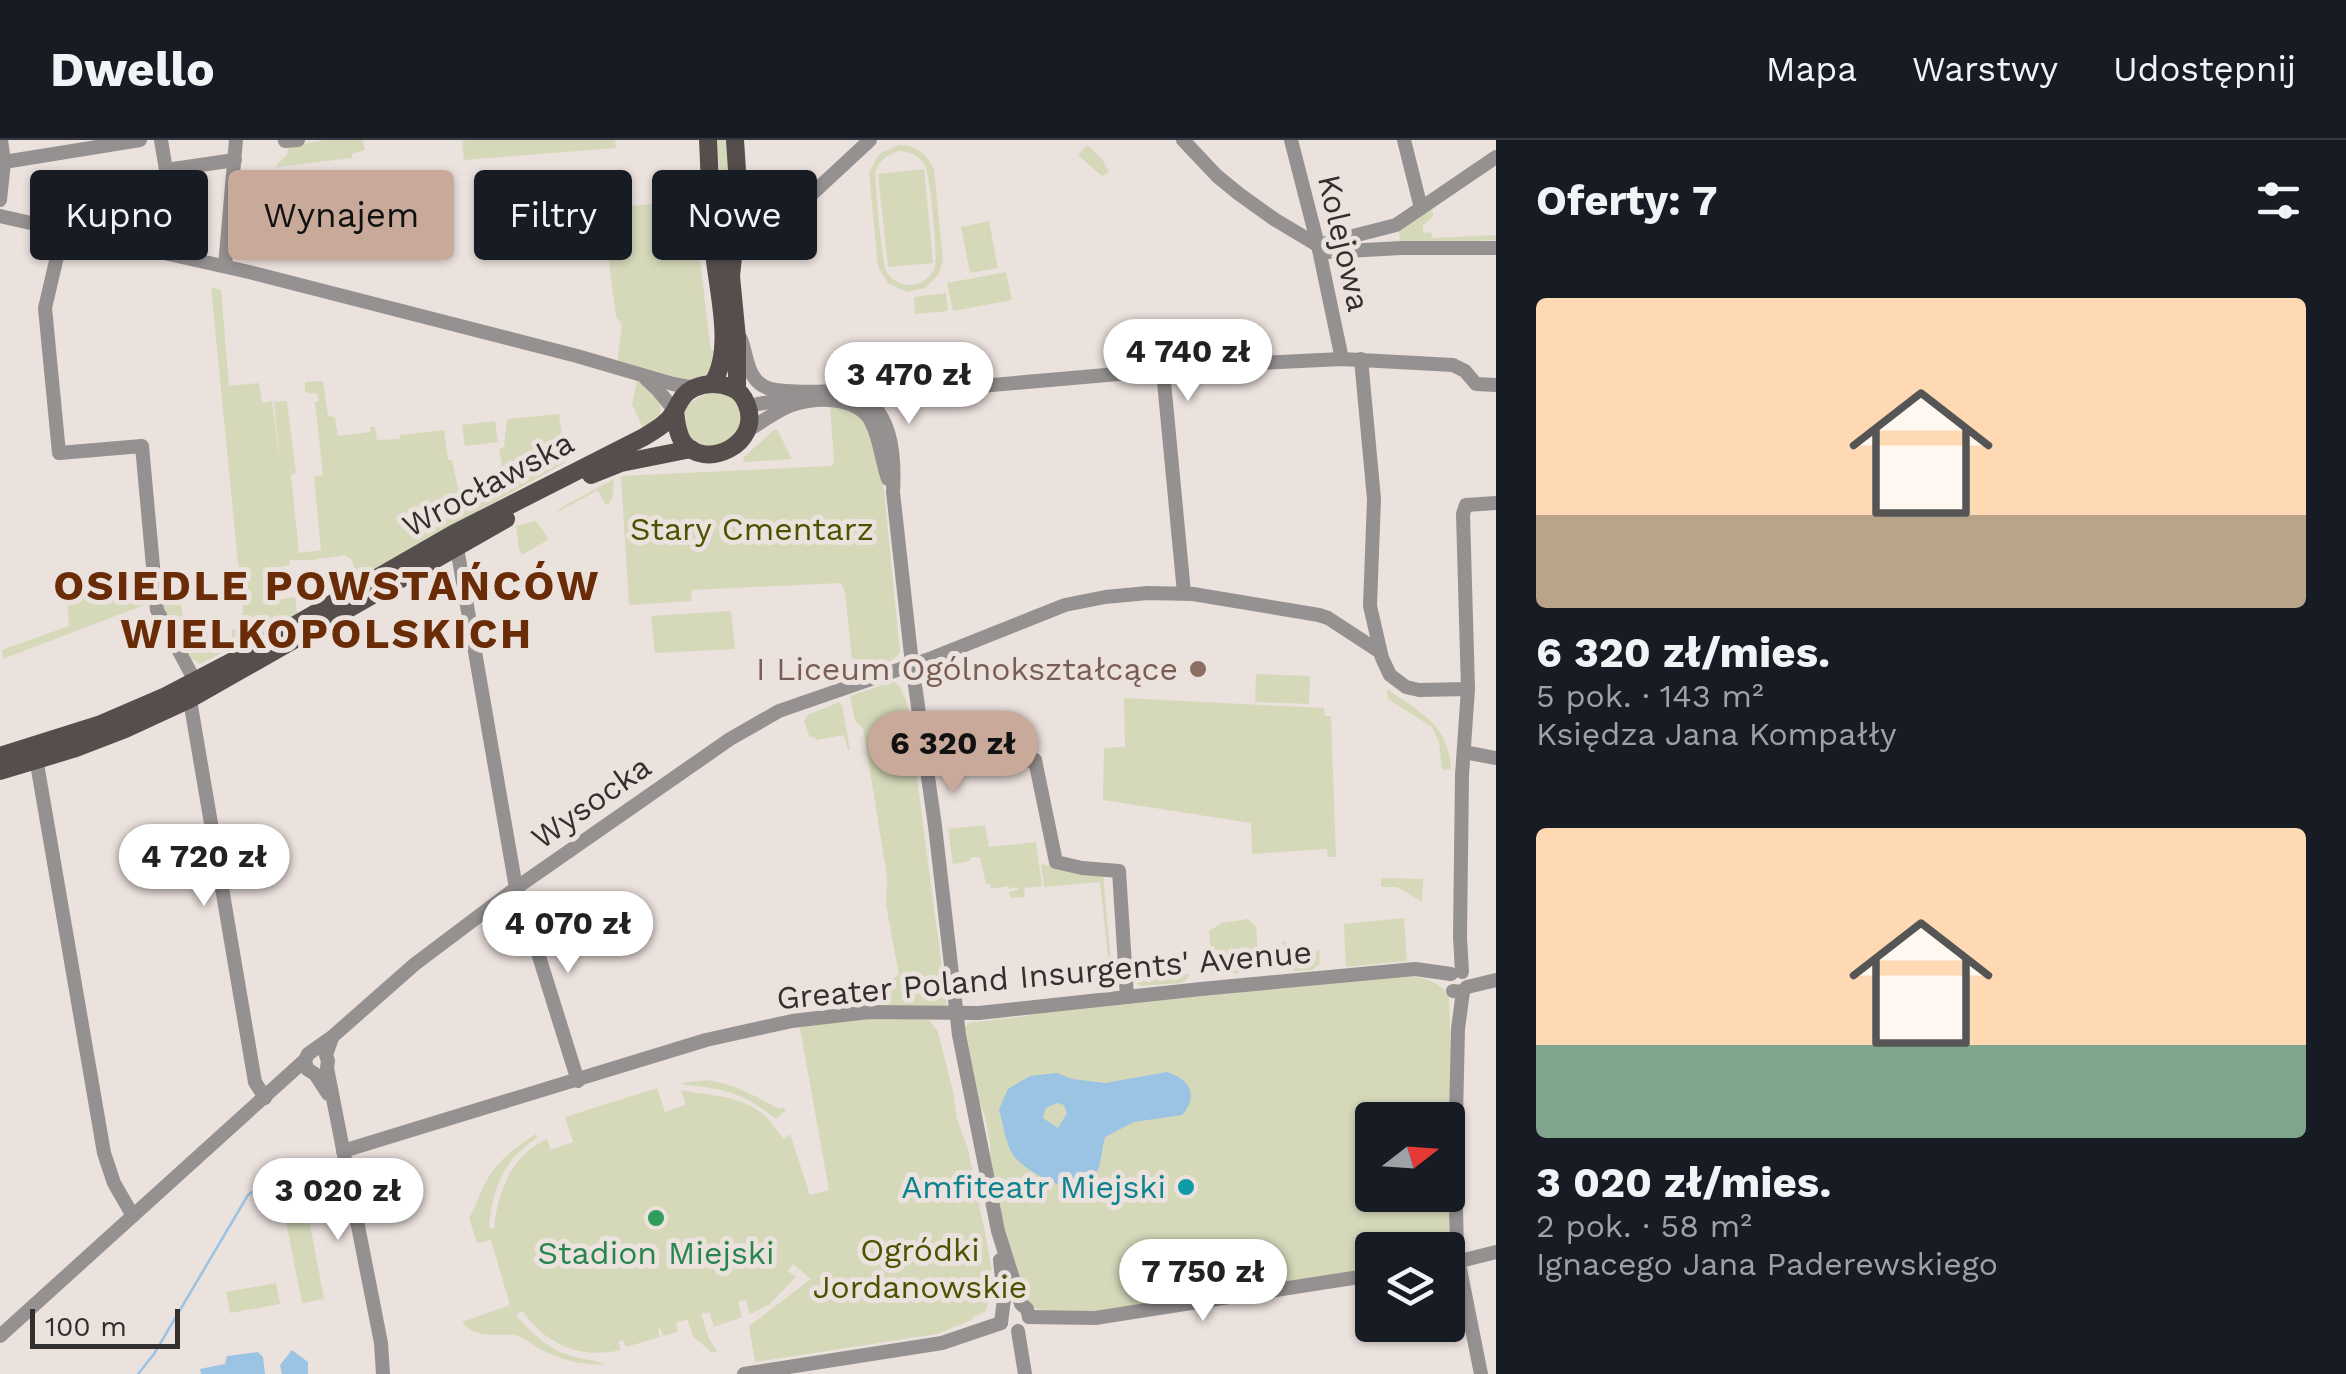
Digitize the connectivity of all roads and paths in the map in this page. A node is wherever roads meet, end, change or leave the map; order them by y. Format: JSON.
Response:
{"nodes":[{"id":1,"x":1,"y":140,"type":"edge"},
{"id":2,"x":140,"y":140,"type":"edge"},
{"id":3,"x":161,"y":140,"type":"edge"},
{"id":4,"x":236,"y":140,"type":"edge"},
{"id":5,"x":708,"y":140,"type":"edge"},
{"id":6,"x":735,"y":140,"type":"edge"},
{"id":7,"x":870,"y":140,"type":"edge"},
{"id":8,"x":1183,"y":140,"type":"edge"},
{"id":9,"x":1291,"y":140,"type":"edge"},
{"id":10,"x":1404,"y":140,"type":"edge"},
{"id":11,"x":1496,"y":157,"type":"edge"},
{"id":12,"x":235,"y":160,"type":"junction"},
{"id":13,"x":4,"y":162,"type":"junction"},
{"id":14,"x":710,"y":170,"type":"edge"},
{"id":15,"x":738,"y":170,"type":"edge"},
{"id":16,"x":817,"y":190,"type":"edge"},
{"id":17,"x":0,"y":200,"type":"edge"},
{"id":18,"x":1421,"y":208,"type":"junction"},
{"id":19,"x":0,"y":216,"type":"edge"},
{"id":20,"x":30,"y":223,"type":"edge"},
{"id":21,"x":1396,"y":225,"type":"junction"},
{"id":22,"x":1318,"y":245,"type":"junction"},
{"id":23,"x":1401,"y":248,"type":"junction"},
{"id":24,"x":1496,"y":248,"type":"edge"},
{"id":25,"x":56,"y":260,"type":"edge"},
{"id":26,"x":197,"y":260,"type":"edge"},
{"id":27,"x":716,"y":260,"type":"edge"},
{"id":28,"x":733,"y":260,"type":"edge"},
{"id":29,"x":225,"y":266,"type":"junction"},
{"id":30,"x":737,"y":328,"type":"junction"},
{"id":31,"x":1342,"y":359,"type":"junction"},
{"id":32,"x":1361,"y":359,"type":"junction"},
{"id":33,"x":1163,"y":371,"type":"junction"},
{"id":34,"x":641,"y":376,"type":"junction"},
{"id":35,"x":1496,"y":385,"type":"edge"},
{"id":36,"x":703,"y":386,"type":"junction"},
{"id":37,"x":737,"y":390,"type":"junction"},
{"id":38,"x":810,"y":393,"type":"junction"},
{"id":39,"x":748,"y":406,"type":"junction"},
{"id":40,"x":675,"y":411,"type":"junction"},
{"id":41,"x":871,"y":411,"type":"junction"},
{"id":42,"x":747,"y":432,"type":"junction"},
{"id":43,"x":691,"y":449,"type":"junction"},
{"id":44,"x":1496,"y":504,"type":"edge"},
{"id":45,"x":458,"y":548,"type":"junction"},
{"id":46,"x":1184,"y":594,"type":"junction"},
{"id":47,"x":1380,"y":652,"type":"junction"},
{"id":48,"x":912,"y":664,"type":"junction"},
{"id":49,"x":192,"y":690,"type":"junction"},
{"id":50,"x":1468,"y":690,"type":"junction"},
{"id":51,"x":1464,"y":752,"type":"junction"},
{"id":52,"x":35,"y":754,"type":"junction"},
{"id":53,"x":0,"y":756,"type":"edge"},
{"id":54,"x":1496,"y":758,"type":"edge"},
{"id":55,"x":1009,"y":763,"type":"dead end"},
{"id":56,"x":0,"y":771,"type":"edge"},
{"id":57,"x":516,"y":888,"type":"junction"},
{"id":58,"x":1496,"y":978,"type":"edge"},
{"id":59,"x":1458,"y":981,"type":"junction"},
{"id":60,"x":1127,"y":997,"type":"junction"},
{"id":61,"x":956,"y":1013,"type":"junction"},
{"id":62,"x":316,"y":1063,"type":"junction"},
{"id":63,"x":578,"y":1081,"type":"junction"},
{"id":64,"x":265,"y":1098,"type":"junction"},
{"id":65,"x":343,"y":1151,"type":"junction"},
{"id":66,"x":133,"y":1216,"type":"junction"},
{"id":67,"x":998,"y":1231,"type":"junction"},
{"id":68,"x":1454,"y":1232,"type":"edge"},
{"id":69,"x":1496,"y":1252,"type":"edge"},
{"id":70,"x":1465,"y":1260,"type":"edge"},
{"id":71,"x":1355,"y":1279,"type":"edge"},
{"id":72,"x":1025,"y":1311,"type":"junction"},
{"id":73,"x":1465,"y":1311,"type":"edge"},
{"id":74,"x":1002,"y":1316,"type":"junction"},
{"id":75,"x":1018,"y":1332,"type":"junction"},
{"id":76,"x":0,"y":1336,"type":"edge"},
{"id":77,"x":386,"y":1374,"type":"edge"},
{"id":78,"x":744,"y":1374,"type":"edge"},
{"id":79,"x":1025,"y":1374,"type":"edge"},
{"id":80,"x":1481,"y":1374,"type":"edge"}],
"edges":[{"from":1,"to":13,"type":"street"},
{"from":2,"to":13,"type":"street"},
{"from":3,"to":12,"type":"street"},
{"from":4,"to":12,"type":"street"},
{"from":5,"to":14,"type":"main road"},
{"from":6,"to":15,"type":"main road"},
{"from":7,"to":16,"type":"street"},
{"from":8,"to":22,"type":"street"},
{"from":9,"to":22,"type":"street","name":"Kolejowa"},
{"from":10,"to":18,"type":"street"},
{"from":11,"to":18,"type":"street"},
{"from":12,"to":29,"type":"street"},
{"from":13,"to":17,"type":"street"},
{"from":18,"to":21,"type":"street"},
{"from":19,"to":20,"type":"street"},
{"from":21,"to":22,"type":"street"},
{"from":21,"to":23,"type":"street"},
{"from":22,"to":23,"type":"street"},
{"from":22,"to":31,"type":"street","name":"Kolejowa"},
{"from":23,"to":24,"type":"street"},
{"from":25,"to":49,"type":"street"},
{"from":26,"to":29,"type":"street"},
{"from":27,"to":36,"type":"main road"},
{"from":28,"to":30,"type":"main road"},
{"from":29,"to":34,"type":"street"},
{"from":30,"to":37,"type":"main road"},
{"from":30,"to":38,"type":"street"},
{"from":31,"to":32,"type":"street"},
{"from":31,"to":33,"type":"street"},
{"from":32,"to":35,"type":"street"},
{"from":32,"to":47,"type":"street"},
{"from":33,"to":41,"type":"street"},
{"from":33,"to":46,"type":"street"},
{"from":34,"to":36,"type":"street"},
{"from":34,"to":40,"type":"street"},
{"from":36,"to":37,"type":"main road"},
{"from":36,"to":40,"type":"main road"},
{"from":37,"to":39,"type":"main road"},
{"from":38,"to":39,"type":"street"},
{"from":38,"to":41,"type":"street"},
{"from":39,"to":42,"type":"main road"},
{"from":40,"to":43,"type":"main road"},
{"from":40,"to":49,"type":"main road","name":"Wrocławska"},
{"from":41,"to":42,"type":"street"},
{"from":41,"to":48,"type":"street"},
{"from":42,"to":43,"type":"main road"},
{"from":43,"to":45,"type":"main road","name":"Wrocławska"},
{"from":44,"to":50,"type":"street"},
{"from":45,"to":49,"type":"main road","name":"Wrocławska"},
{"from":45,"to":57,"type":"street"},
{"from":46,"to":47,"type":"street","name":"Wysocka"},
{"from":46,"to":48,"type":"street","name":"Wysocka"},
{"from":47,"to":50,"type":"street"},
{"from":48,"to":57,"type":"street","name":"Wysocka"},
{"from":48,"to":61,"type":"street"},
{"from":49,"to":52,"type":"main road","name":"Wrocławska"},
{"from":49,"to":64,"type":"street"},
{"from":50,"to":51,"type":"street"},
{"from":51,"to":54,"type":"street"},
{"from":51,"to":59,"type":"street"},
{"from":52,"to":53,"type":"main road","name":"Wrocławska"},
{"from":52,"to":56,"type":"main road","name":"Wrocławska"},
{"from":52,"to":66,"type":"street"},
{"from":55,"to":60,"type":"street"},
{"from":57,"to":62,"type":"street","name":"Wysocka"},
{"from":57,"to":63,"type":"street"},
{"from":58,"to":59,"type":"street","name":"Greater Poland Insurgents' Avenue"},
{"from":59,"to":60,"type":"street","name":"Greater Poland Insurgents' Avenue"},
{"from":59,"to":68,"type":"street"},
{"from":60,"to":61,"type":"street","name":"Greater Poland Insurgents' Avenue"},
{"from":61,"to":63,"type":"street","name":"Greater Poland Insurgents' Avenue"},
{"from":61,"to":67,"type":"street"},
{"from":62,"to":64,"type":"street","name":"Wysocka"},
{"from":62,"to":65,"type":"street"},
{"from":63,"to":65,"type":"street","name":"Greater Poland Insurgents' Avenue"},
{"from":64,"to":66,"type":"street","name":"Wysocka"},
{"from":65,"to":77,"type":"street"},
{"from":66,"to":76,"type":"street","name":"Wysocka"},
{"from":67,"to":72,"type":"street"},
{"from":67,"to":74,"type":"street"},
{"from":69,"to":70,"type":"street"},
{"from":71,"to":72,"type":"street"},
{"from":72,"to":74,"type":"street"},
{"from":72,"to":75,"type":"street"},
{"from":73,"to":80,"type":"street"},
{"from":74,"to":75,"type":"street"},
{"from":74,"to":78,"type":"street"},
{"from":75,"to":79,"type":"street"}]}
